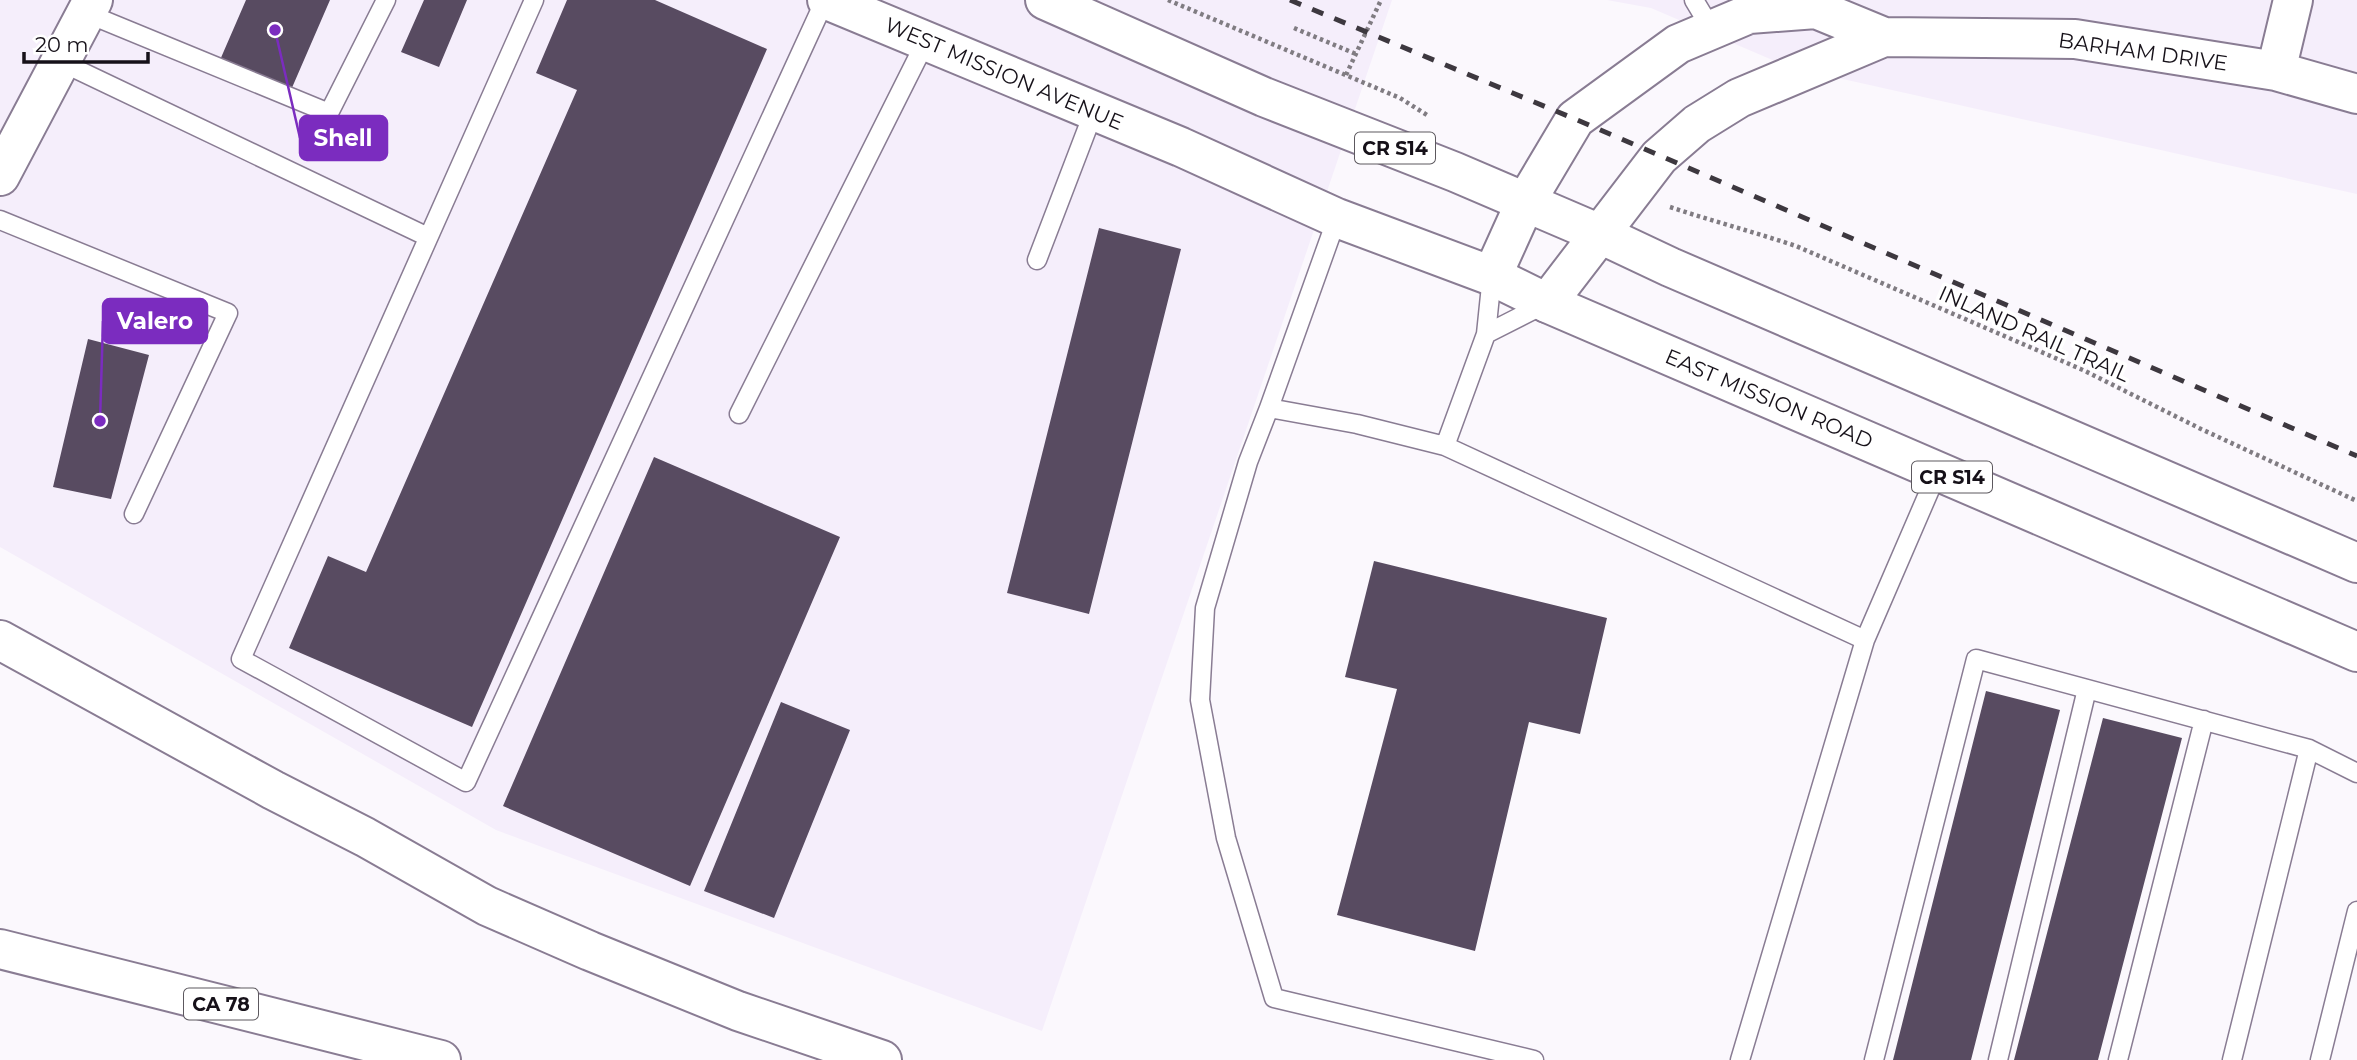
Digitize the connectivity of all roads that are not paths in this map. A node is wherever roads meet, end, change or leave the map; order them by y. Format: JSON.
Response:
{"nodes":[{"id":1,"x":386,"y":0,"type":"edge"},
{"id":2,"x":534,"y":0,"type":"edge"},
{"id":3,"x":826,"y":0,"type":"edge"},
{"id":4,"x":1045,"y":0,"type":"edge"},
{"id":5,"x":2293,"y":0,"type":"edge"},
{"id":6,"x":89,"y":6,"type":"edge"},
{"id":7,"x":1703,"y":15,"type":"edge"},
{"id":8,"x":1884,"y":37,"type":"junction"},
{"id":9,"x":926,"y":41,"type":"junction"},
{"id":10,"x":59,"y":61,"type":"junction"},
{"id":11,"x":2276,"y":71,"type":"junction"},
{"id":12,"x":2357,"y":93,"type":"edge"},
{"id":13,"x":1094,"y":111,"type":"junction"},
{"id":14,"x":1181,"y":147,"type":"joint"},
{"id":15,"x":0,"y":176,"type":"edge"},
{"id":16,"x":1525,"y":203,"type":"junction"},
{"id":17,"x":1337,"y":218,"type":"junction"},
{"id":18,"x":0,"y":220,"type":"edge"},
{"id":19,"x":1600,"y":234,"type":"junction"},
{"id":20,"x":428,"y":237,"type":"junction"},
{"id":21,"x":1037,"y":260,"type":"dead end"},
{"id":22,"x":1492,"y":276,"type":"junction"},
{"id":23,"x":1547,"y":303,"type":"junction"},
{"id":24,"x":1486,"y":334,"type":"junction"},
{"id":25,"x":1269,"y":408,"type":"junction"},
{"id":26,"x":740,"y":414,"type":"dead end"},
{"id":27,"x":1445,"y":446,"type":"junction"},
{"id":28,"x":1938,"y":471,"type":"junction"},
{"id":29,"x":134,"y":514,"type":"dead end"},
{"id":30,"x":2357,"y":563,"type":"edge"},
{"id":31,"x":0,"y":640,"type":"edge"},
{"id":32,"x":1865,"y":640,"type":"junction"},
{"id":33,"x":2357,"y":652,"type":"edge"},
{"id":34,"x":2087,"y":689,"type":"junction"},
{"id":35,"x":2204,"y":720,"type":"junction"},
{"id":36,"x":2309,"y":748,"type":"junction"},
{"id":37,"x":2357,"y":773,"type":"edge"},
{"id":38,"x":2357,"y":911,"type":"edge"},
{"id":39,"x":0,"y":949,"type":"edge"},
{"id":40,"x":441,"y":1060,"type":"edge"},
{"id":41,"x":882,"y":1060,"type":"edge"},
{"id":42,"x":1534,"y":1060,"type":"edge"},
{"id":43,"x":1740,"y":1060,"type":"edge"},
{"id":44,"x":1874,"y":1060,"type":"edge"},
{"id":45,"x":1998,"y":1060,"type":"edge"},
{"id":46,"x":2118,"y":1060,"type":"edge"},
{"id":47,"x":2232,"y":1060,"type":"edge"},
{"id":48,"x":2320,"y":1060,"type":"edge"}],
"edges":[{"from":1,"to":6,"type":"lane"},
{"from":2,"to":20,"type":"lane"},
{"from":3,"to":9,"type":"main road","name":"WEST MISSION AVENUE","number":"CR S14"},
{"from":3,"to":20,"type":"lane"},
{"from":4,"to":16,"type":"main road","number":"CR S14"},
{"from":5,"to":11,"type":"main road"},
{"from":6,"to":10,"type":"main road"},
{"from":7,"to":8,"type":"main road","name":"BARHAM DRIVE"},
{"from":7,"to":16,"type":"main road","name":"BARHAM DRIVE"},
{"from":8,"to":11,"type":"main road","name":"BARHAM DRIVE"},
{"from":8,"to":19,"type":"main road","name":"BARHAM DRIVE"},
{"from":9,"to":13,"type":"main road","name":"WEST MISSION AVENUE","number":"CR S14"},
{"from":9,"to":26,"type":"lane"},
{"from":10,"to":15,"type":"main road"},
{"from":10,"to":20,"type":"lane"},
{"from":11,"to":12,"type":"main road","name":"BARHAM DRIVE"},
{"from":13,"to":14,"type":"main road","name":"WEST MISSION AVENUE","number":"CR S14"},
{"from":13,"to":21,"type":"lane"},
{"from":14,"to":17,"type":"main road","name":"EAST MISSION ROAD","number":"CR S14"},
{"from":16,"to":19,"type":"main road","number":"CR S14"},
{"from":16,"to":22,"type":"main road","name":"BARHAM DRIVE"},
{"from":17,"to":22,"type":"main road","name":"EAST MISSION ROAD","number":"CR S14"},
{"from":17,"to":25,"type":"lane"},
{"from":18,"to":29,"type":"lane"},
{"from":19,"to":23,"type":"main road","name":"BARHAM DRIVE"},
{"from":19,"to":30,"type":"main road","number":"CR S14"},
{"from":22,"to":23,"type":"main road","name":"EAST MISSION ROAD","number":"CR S14"},
{"from":22,"to":24,"type":"lane"},
{"from":23,"to":24,"type":"lane"},
{"from":23,"to":28,"type":"main road","name":"EAST MISSION ROAD","number":"CR S14"},
{"from":24,"to":27,"type":"lane"},
{"from":25,"to":27,"type":"lane"},
{"from":25,"to":42,"type":"lane"},
{"from":27,"to":32,"type":"lane"},
{"from":28,"to":32,"type":"lane"},
{"from":28,"to":33,"type":"main road","name":"EAST MISSION ROAD","number":"CR S14"},
{"from":31,"to":41,"type":"main road"},
{"from":32,"to":43,"type":"lane"},
{"from":34,"to":35,"type":"lane"},
{"from":34,"to":44,"type":"lane"},
{"from":34,"to":45,"type":"lane"},
{"from":35,"to":36,"type":"lane"},
{"from":35,"to":46,"type":"lane"},
{"from":36,"to":37,"type":"lane"},
{"from":36,"to":47,"type":"lane"},
{"from":38,"to":48,"type":"lane"},
{"from":39,"to":40,"type":"main road","number":"CA 78"}]}
